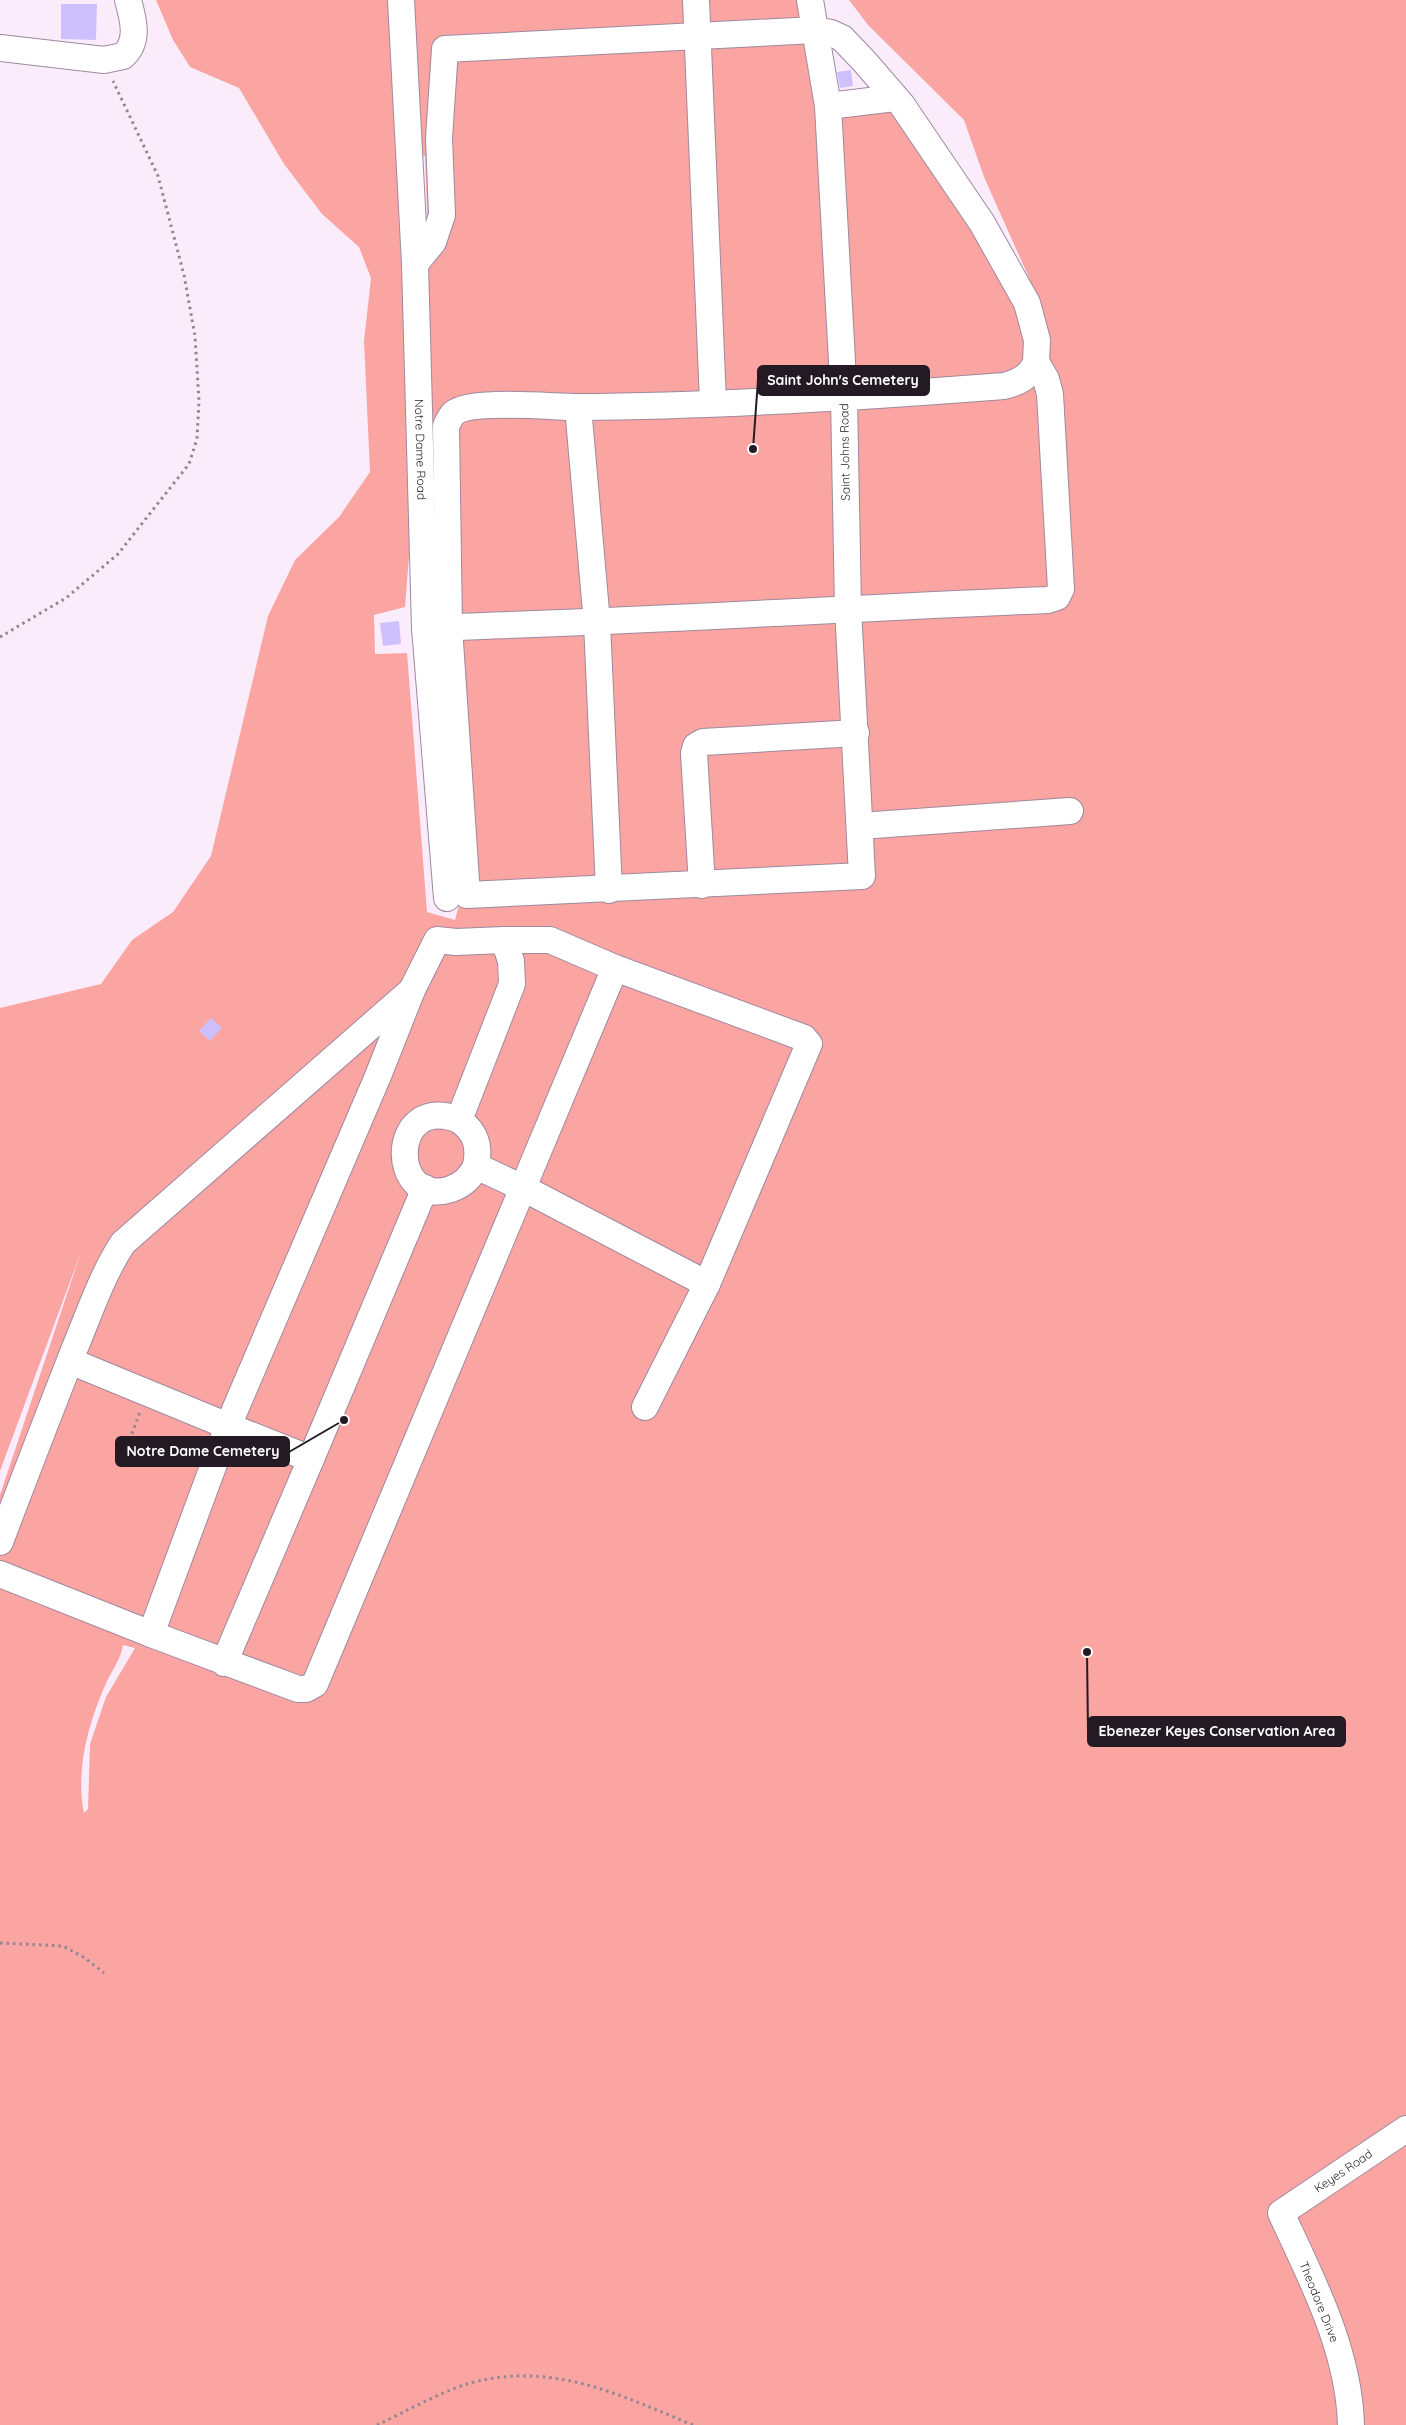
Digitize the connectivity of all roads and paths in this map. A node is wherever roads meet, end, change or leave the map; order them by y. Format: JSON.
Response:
{"nodes":[{"id":1,"x":128,"y":0,"type":"edge"},
{"id":2,"x":400,"y":0,"type":"edge"},
{"id":3,"x":696,"y":0,"type":"edge"},
{"id":4,"x":810,"y":0,"type":"edge"},
{"id":5,"x":815,"y":30,"type":"junction"},
{"id":6,"x":698,"y":36,"type":"junction"},
{"id":7,"x":0,"y":48,"type":"edge"},
{"id":8,"x":402,"y":48,"type":"junction"},
{"id":9,"x":445,"y":48,"type":"junction"},
{"id":10,"x":104,"y":60,"type":"junction"},
{"id":11,"x":895,"y":98,"type":"junction"},
{"id":12,"x":828,"y":106,"type":"junction"},
{"id":13,"x":415,"y":264,"type":"junction"},
{"id":14,"x":1036,"y":362,"type":"junction"},
{"id":15,"x":844,"y":398,"type":"junction"},
{"id":16,"x":713,"y":402,"type":"junction"},
{"id":17,"x":578,"y":407,"type":"junction"},
{"id":18,"x":848,"y":608,"type":"junction"},
{"id":19,"x":596,"y":623,"type":"junction"},
{"id":20,"x":437,"y":628,"type":"junction"},
{"id":21,"x":0,"y":637,"type":"edge"},
{"id":22,"x":856,"y":733,"type":"junction"},
{"id":23,"x":1070,"y":811,"type":"dead end"},
{"id":24,"x":860,"y":826,"type":"junction"},
{"id":25,"x":702,"y":884,"type":"junction"},
{"id":26,"x":609,"y":890,"type":"junction"},
{"id":27,"x":457,"y":896,"type":"junction"},
{"id":28,"x":437,"y":940,"type":"junction"},
{"id":29,"x":504,"y":940,"type":"junction"},
{"id":30,"x":614,"y":968,"type":"junction"},
{"id":31,"x":412,"y":990,"type":"junction"},
{"id":32,"x":459,"y":1120,"type":"junction"},
{"id":33,"x":476,"y":1166,"type":"junction"},
{"id":34,"x":425,"y":1188,"type":"junction"},
{"id":35,"x":524,"y":1188,"type":"junction"},
{"id":36,"x":707,"y":1284,"type":"junction"},
{"id":37,"x":70,"y":1361,"type":"junction"},
{"id":38,"x":148,"y":1393,"type":"junction"},
{"id":39,"x":645,"y":1407,"type":"dead end"},
{"id":40,"x":228,"y":1426,"type":"junction"},
{"id":41,"x":125,"y":1452,"type":"dead end"},
{"id":42,"x":311,"y":1459,"type":"junction"},
{"id":43,"x":0,"y":1542,"type":"edge"},
{"id":44,"x":0,"y":1574,"type":"edge"},
{"id":45,"x":151,"y":1634,"type":"junction"},
{"id":46,"x":224,"y":1663,"type":"junction"},
{"id":47,"x":0,"y":1943,"type":"edge"},
{"id":48,"x":104,"y":1973,"type":"dead end"},
{"id":49,"x":1406,"y":2129,"type":"edge"},
{"id":50,"x":1281,"y":2213,"type":"joint"},
{"id":51,"x":377,"y":2425,"type":"edge"},
{"id":52,"x":693,"y":2425,"type":"edge"},
{"id":53,"x":1351,"y":2425,"type":"edge"}],
"edges":[{"from":1,"to":10,"type":"street"},
{"from":2,"to":8,"type":"street","name":"Notre Dame Road"},
{"from":3,"to":6,"type":"street"},
{"from":4,"to":5,"type":"street","name":"Saint Johns Road"},
{"from":5,"to":6,"type":"street"},
{"from":5,"to":11,"type":"street"},
{"from":5,"to":12,"type":"street","name":"Saint Johns Road"},
{"from":6,"to":9,"type":"street"},
{"from":6,"to":16,"type":"street"},
{"from":7,"to":10,"type":"street"},
{"from":8,"to":9,"type":"street"},
{"from":8,"to":13,"type":"street","name":"Notre Dame Road"},
{"from":9,"to":13,"type":"street"},
{"from":10,"to":21,"type":"path"},
{"from":11,"to":12,"type":"street"},
{"from":11,"to":14,"type":"street"},
{"from":12,"to":15,"type":"street","name":"Saint Johns Road"},
{"from":13,"to":20,"type":"street","name":"Notre Dame Road"},
{"from":14,"to":15,"type":"street"},
{"from":14,"to":18,"type":"street"},
{"from":15,"to":16,"type":"street"},
{"from":15,"to":18,"type":"street","name":"Saint Johns Road"},
{"from":16,"to":17,"type":"street"},
{"from":17,"to":19,"type":"street"},
{"from":17,"to":20,"type":"street"},
{"from":18,"to":19,"type":"street"},
{"from":18,"to":22,"type":"street","name":"Saint Johns Road"},
{"from":19,"to":20,"type":"street"},
{"from":19,"to":26,"type":"street"},
{"from":20,"to":27,"type":"street","name":"Notre Dame Road"},
{"from":22,"to":24,"type":"street","name":"Saint Johns Road"},
{"from":22,"to":25,"type":"street"},
{"from":23,"to":24,"type":"street"},
{"from":24,"to":25,"type":"street","name":"Saint Johns Road"},
{"from":25,"to":26,"type":"street"},
{"from":26,"to":27,"type":"street"},
{"from":27,"to":28,"type":"street","name":"Notre Dame Road"},
{"from":28,"to":29,"type":"street"},
{"from":28,"to":31,"type":"street","name":"Notre Dame Road"},
{"from":29,"to":30,"type":"street"},
{"from":29,"to":32,"type":"street"},
{"from":30,"to":35,"type":"street"},
{"from":30,"to":36,"type":"street"},
{"from":31,"to":37,"type":"street"},
{"from":31,"to":40,"type":"street","name":"Notre Dame Road"},
{"from":32,"to":33,"type":"street"},
{"from":32,"to":34,"type":"street"},
{"from":33,"to":34,"type":"street"},
{"from":33,"to":35,"type":"street"},
{"from":34,"to":42,"type":"street"},
{"from":35,"to":36,"type":"street"},
{"from":35,"to":46,"type":"street"},
{"from":36,"to":39,"type":"street"},
{"from":37,"to":38,"type":"street"},
{"from":37,"to":43,"type":"street"},
{"from":38,"to":40,"type":"street"},
{"from":38,"to":41,"type":"path"},
{"from":40,"to":42,"type":"street"},
{"from":40,"to":45,"type":"street","name":"Notre Dame Road"},
{"from":42,"to":46,"type":"street"},
{"from":44,"to":45,"type":"street"},
{"from":45,"to":46,"type":"street"},
{"from":47,"to":48,"type":"path"},
{"from":49,"to":50,"type":"street","name":"Keyes Road"},
{"from":50,"to":53,"type":"street","name":"Theodore Drive"},
{"from":51,"to":52,"type":"path"}]}
